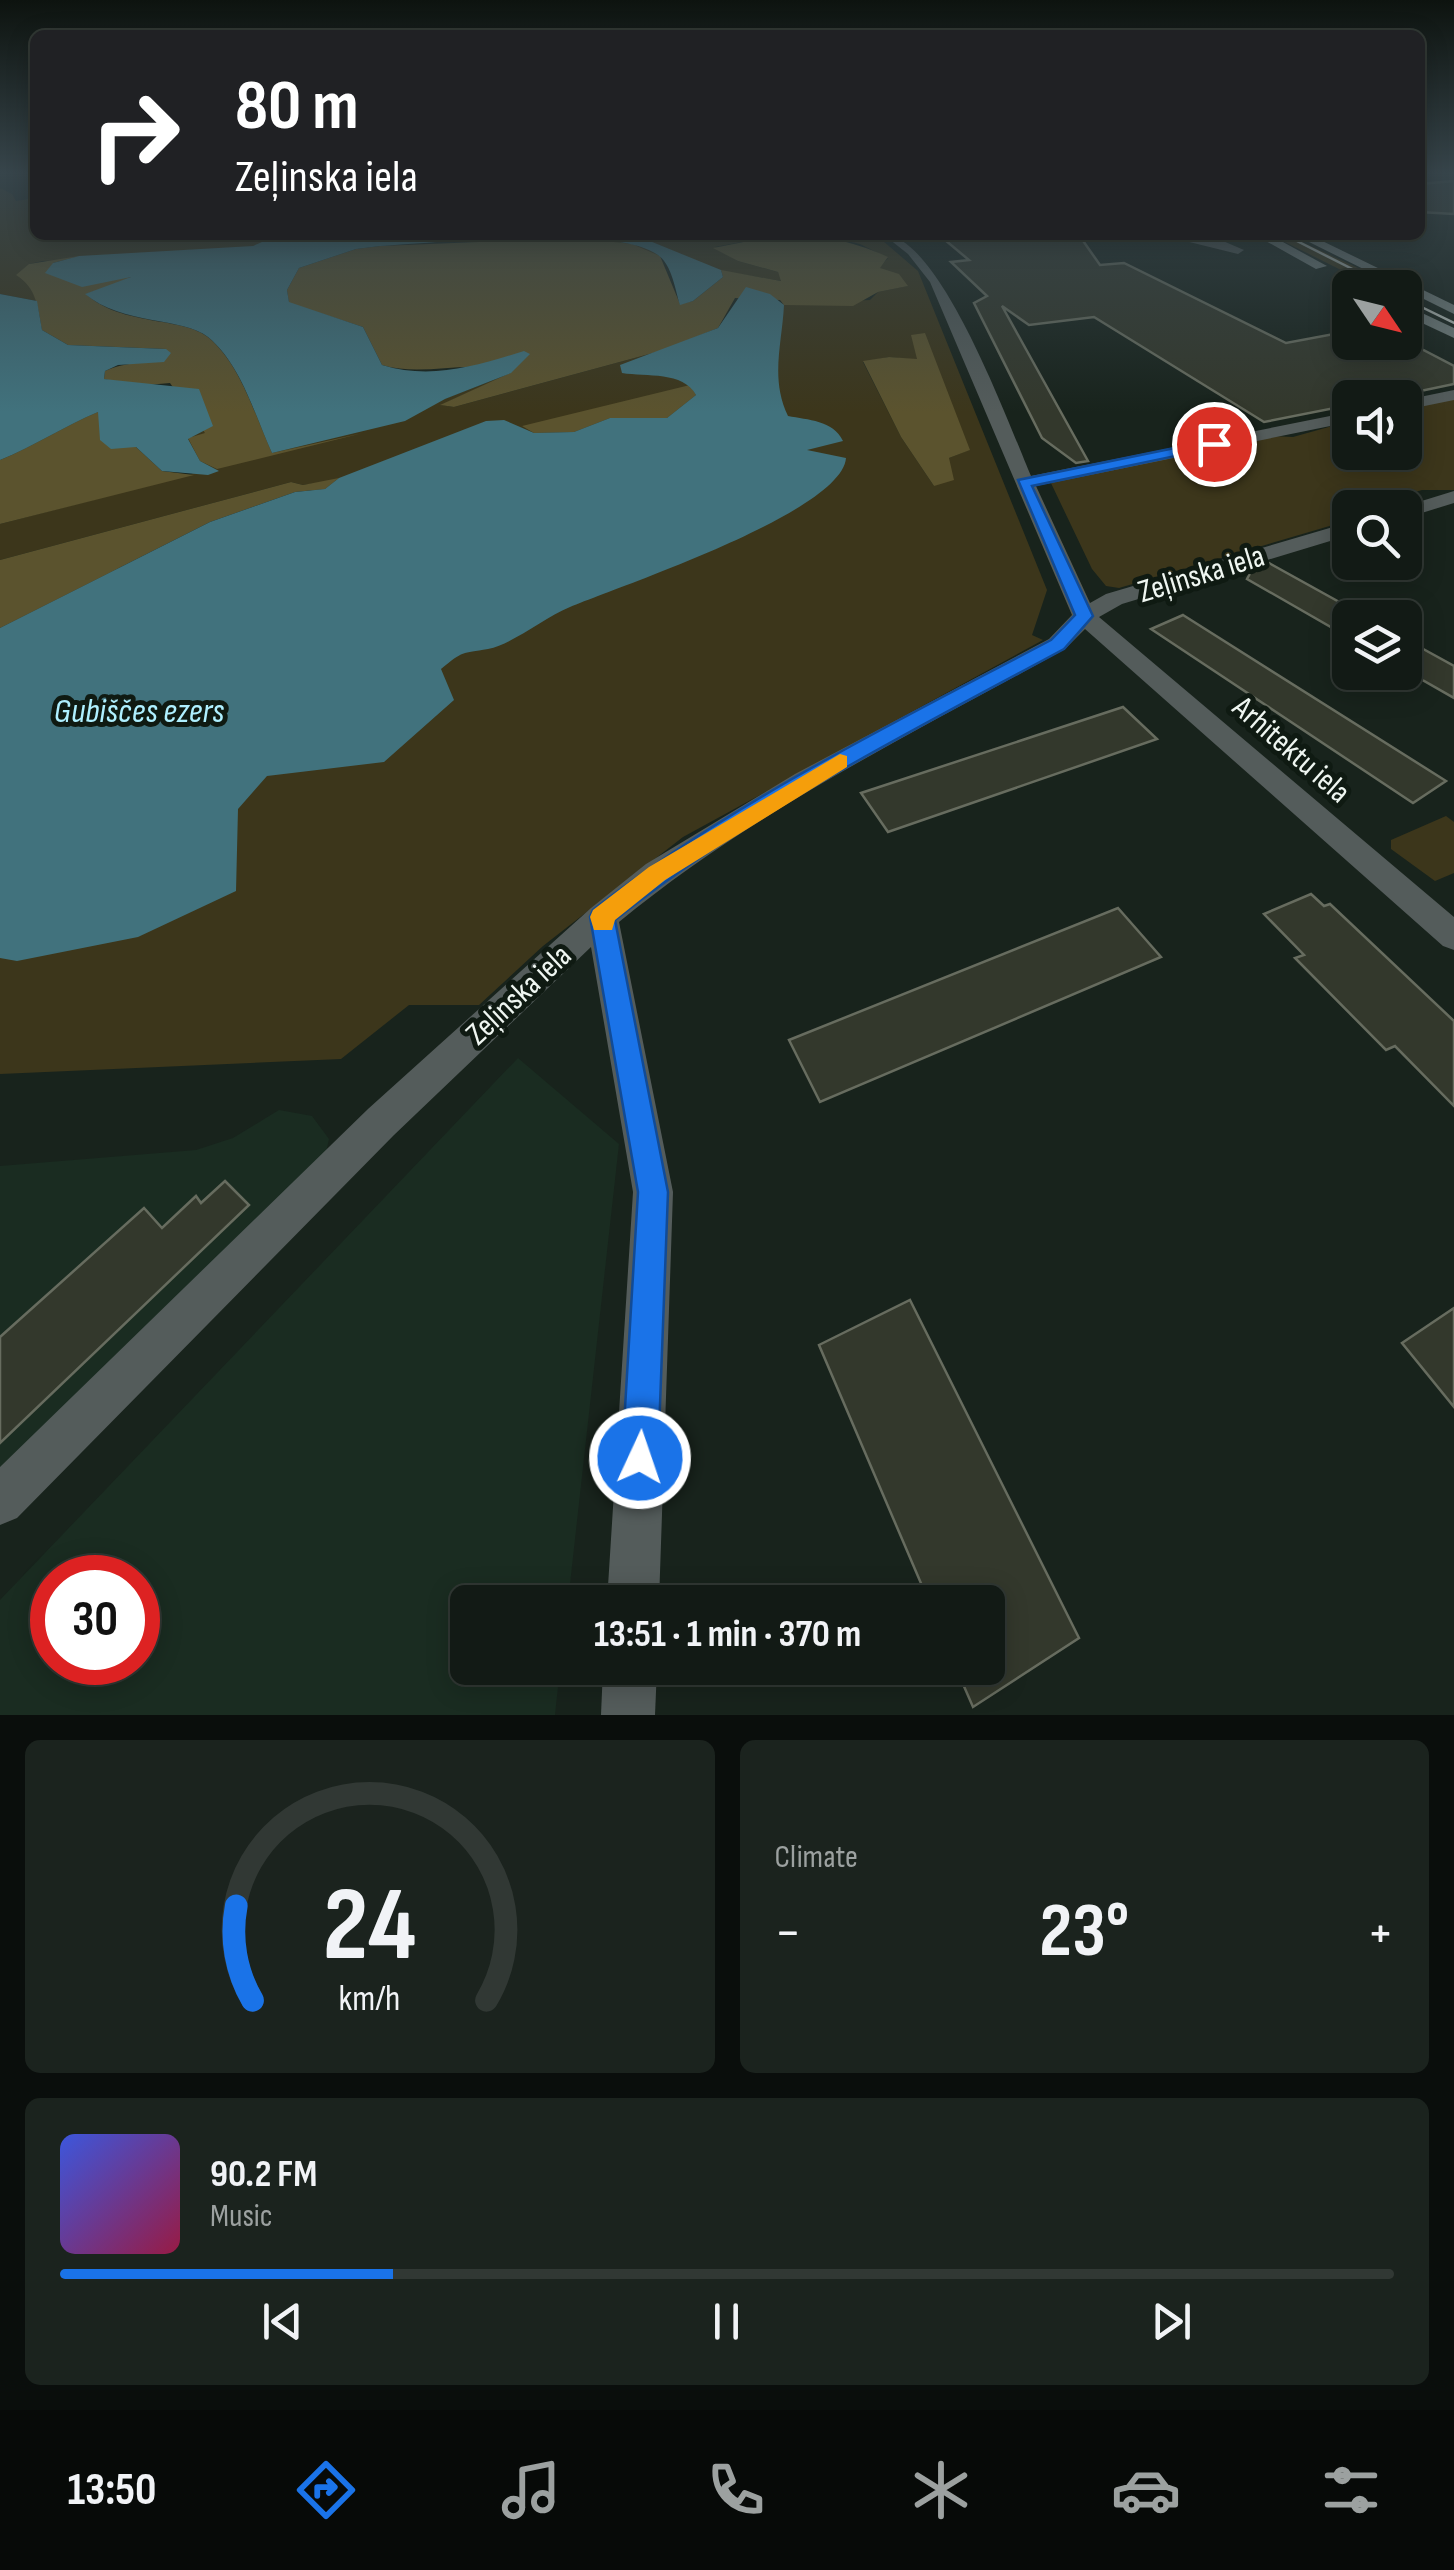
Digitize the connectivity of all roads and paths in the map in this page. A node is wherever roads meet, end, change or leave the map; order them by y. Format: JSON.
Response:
{"nodes":[{"id":1,"x":909,"y":252,"type":"edge"},
{"id":2,"x":1295,"y":252,"type":"edge"},
{"id":3,"x":1337,"y":252,"type":"edge"},
{"id":4,"x":1332,"y":271,"type":"edge"},
{"id":5,"x":1454,"y":310,"type":"edge"},
{"id":6,"x":1422,"y":318,"type":"edge"},
{"id":7,"x":1454,"y":334,"type":"edge"},
{"id":8,"x":1454,"y":396,"type":"edge"},
{"id":9,"x":1422,"y":402,"type":"edge"},
{"id":10,"x":1332,"y":420,"type":"edge"},
{"id":11,"x":1024,"y":483,"type":"junction"},
{"id":12,"x":1454,"y":497,"type":"edge"},
{"id":13,"x":1422,"y":507,"type":"edge"},
{"id":14,"x":1332,"y":533,"type":"edge"},
{"id":15,"x":1084,"y":616,"type":"junction"},
{"id":16,"x":602,"y":917,"type":"junction"},
{"id":17,"x":1454,"y":936,"type":"edge"},
{"id":18,"x":0,"y":1501,"type":"edge"},
{"id":19,"x":634,"y":1585,"type":"edge"},
{"id":20,"x":629,"y":1685,"type":"edge"},
{"id":21,"x":628,"y":1715,"type":"edge"}],
"edges":[{"from":1,"to":11,"type":"street"},
{"from":2,"to":4,"type":"street"},
{"from":3,"to":5,"type":"street"},
{"from":6,"to":7,"type":"street"},
{"from":8,"to":9,"type":"street"},
{"from":10,"to":11,"type":"street"},
{"from":11,"to":15,"type":"street"},
{"from":12,"to":13,"type":"street"},
{"from":14,"to":15,"type":"street","name":"Zeļinska iela"},
{"from":15,"to":16,"type":"street","name":"Zeļinska iela"},
{"from":15,"to":17,"type":"street","name":"Arhitektu iela"},
{"from":16,"to":18,"type":"street","name":"Zeļinska iela"},
{"from":16,"to":19,"type":"street"},
{"from":20,"to":21,"type":"street"}]}
